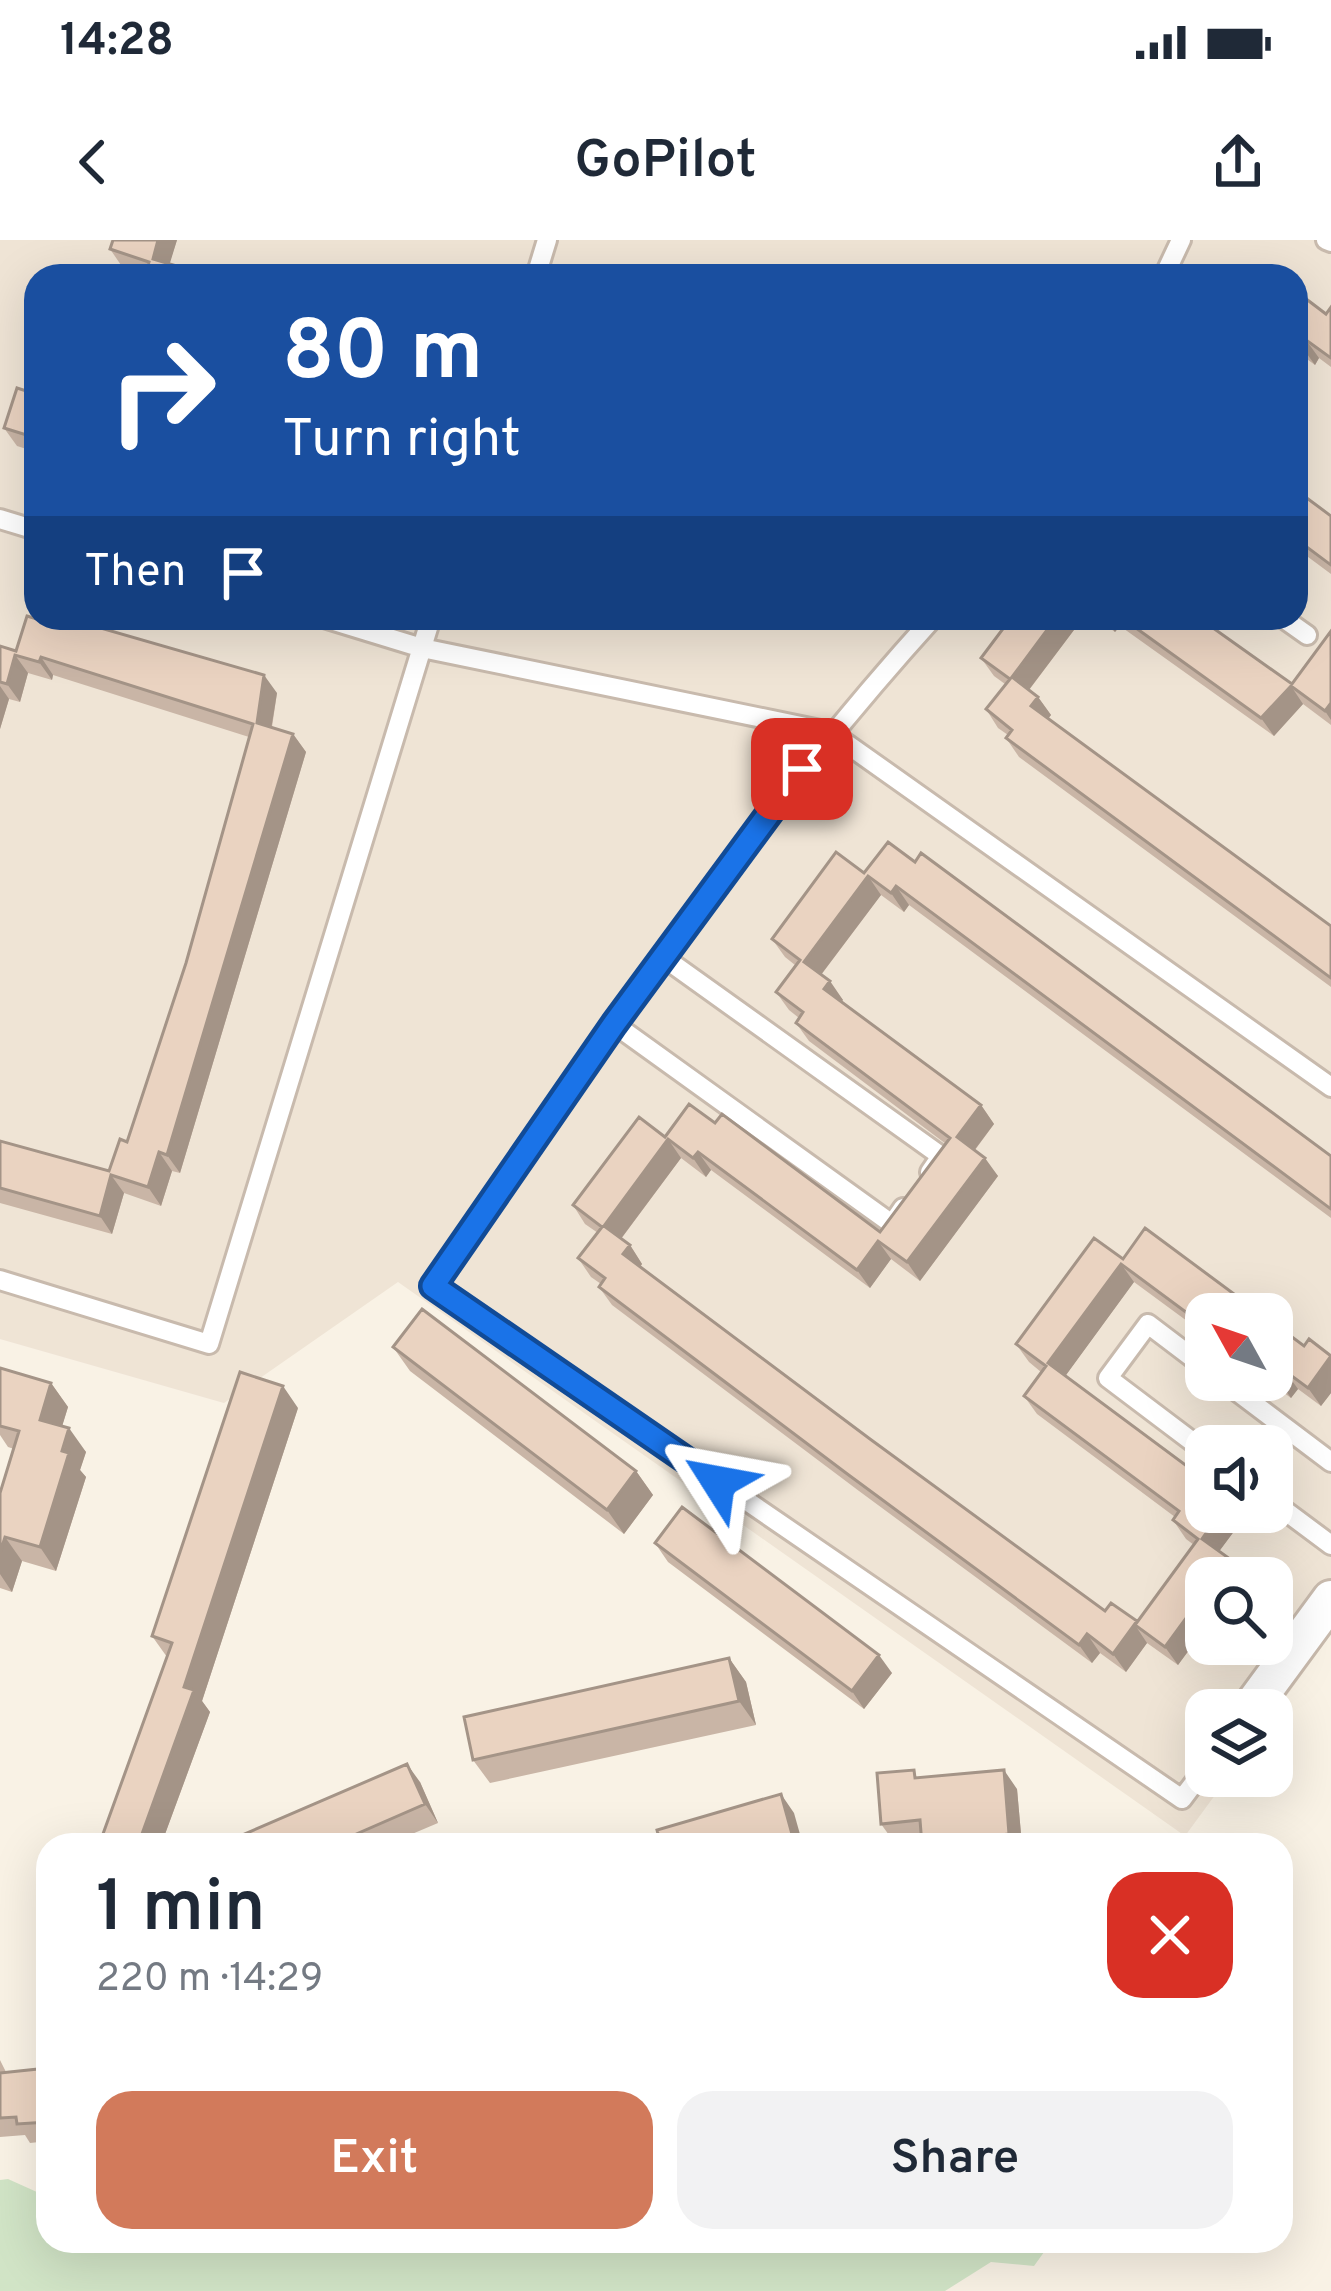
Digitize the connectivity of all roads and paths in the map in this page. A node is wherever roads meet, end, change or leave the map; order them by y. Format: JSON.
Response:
{"nodes":[{"id":1,"x":363,"y":630,"type":"edge"},
{"id":2,"x":427,"y":630,"type":"edge"},
{"id":3,"x":922,"y":630,"type":"edge"},
{"id":4,"x":1299,"y":630,"type":"edge"},
{"id":5,"x":1306,"y":635,"type":"dead end"},
{"id":6,"x":422,"y":648,"type":"junction"},
{"id":7,"x":830,"y":732,"type":"junction"},
{"id":8,"x":663,"y":957,"type":"junction"},
{"id":9,"x":614,"y":1024,"type":"junction"},
{"id":10,"x":1331,"y":1087,"type":"edge"},
{"id":11,"x":0,"y":1280,"type":"edge"},
{"id":12,"x":1185,"y":1352,"type":"edge"},
{"id":13,"x":1250,"y":1401,"type":"edge"},
{"id":14,"x":1185,"y":1436,"type":"edge"},
{"id":15,"x":1331,"y":1462,"type":"edge"},
{"id":16,"x":1293,"y":1517,"type":"edge"},
{"id":17,"x":1331,"y":1546,"type":"edge"},
{"id":18,"x":1331,"y":1599,"type":"edge"},
{"id":19,"x":1265,"y":1689,"type":"edge"},
{"id":20,"x":1185,"y":1795,"type":"edge"}],
"edges":[{"from":1,"to":6,"type":"lane"},
{"from":2,"to":6,"type":"lane"},
{"from":3,"to":7,"type":"lane"},
{"from":4,"to":5,"type":"lane"},
{"from":6,"to":7,"type":"lane"},
{"from":6,"to":11,"type":"lane"},
{"from":7,"to":8,"type":"lane"},
{"from":7,"to":10,"type":"lane"},
{"from":8,"to":9,"type":"lane"},
{"from":8,"to":9,"type":"lane"},
{"from":9,"to":20,"type":"lane"},
{"from":12,"to":14,"type":"lane"},
{"from":13,"to":15,"type":"lane"},
{"from":16,"to":17,"type":"lane"},
{"from":18,"to":19,"type":"street"}]}
